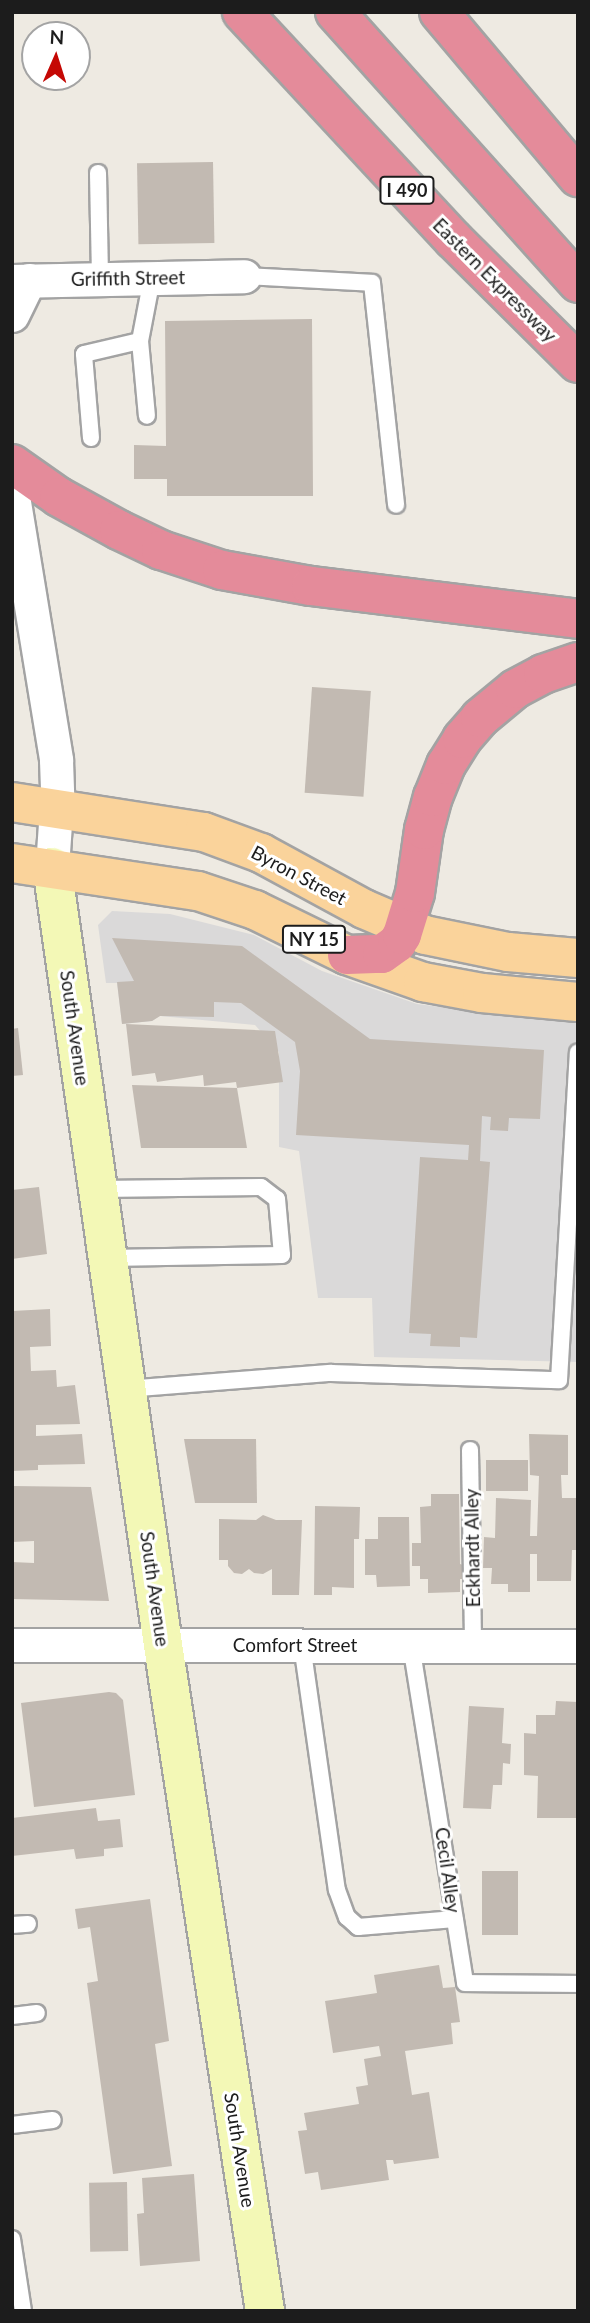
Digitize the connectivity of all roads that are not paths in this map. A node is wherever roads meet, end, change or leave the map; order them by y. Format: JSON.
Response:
{"nodes":[{"id":1,"x":242,"y":12,"type":"edge"},
{"id":2,"x":335,"y":12,"type":"edge"},
{"id":3,"x":439,"y":12,"type":"edge"},
{"id":4,"x":98,"y":173,"type":"dead end"},
{"id":5,"x":578,"y":177,"type":"edge"},
{"id":6,"x":244,"y":276,"type":"joint"},
{"id":7,"x":100,"y":278,"type":"junction"},
{"id":8,"x":152,"y":278,"type":"junction"},
{"id":9,"x":21,"y":281,"type":"edge"},
{"id":10,"x":578,"y":283,"type":"edge"},
{"id":11,"x":12,"y":315,"type":"edge"},
{"id":12,"x":140,"y":341,"type":"junction"},
{"id":13,"x":578,"y":363,"type":"edge"},
{"id":14,"x":147,"y":416,"type":"dead end"},
{"id":15,"x":91,"y":438,"type":"dead end"},
{"id":16,"x":12,"y":464,"type":"edge"},
{"id":17,"x":12,"y":490,"type":"edge"},
{"id":18,"x":396,"y":505,"type":"dead end"},
{"id":19,"x":578,"y":620,"type":"edge"},
{"id":20,"x":578,"y":662,"type":"edge"},
{"id":21,"x":14,"y":793,"type":"edge"},
{"id":22,"x":57,"y":808,"type":"junction"},
{"id":23,"x":12,"y":863,"type":"edge"},
{"id":24,"x":52,"y":867,"type":"junction"},
{"id":25,"x":405,"y":927,"type":"junction"},
{"id":26,"x":347,"y":955,"type":"junction"},
{"id":27,"x":578,"y":958,"type":"edge"},
{"id":28,"x":578,"y":1002,"type":"edge"},
{"id":29,"x":578,"y":1054,"type":"edge"},
{"id":30,"x":98,"y":1189,"type":"junction"},
{"id":31,"x":108,"y":1258,"type":"junction"},
{"id":32,"x":126,"y":1389,"type":"junction"},
{"id":33,"x":470,"y":1450,"type":"dead end"},
{"id":34,"x":12,"y":1645,"type":"edge"},
{"id":35,"x":163,"y":1645,"type":"junction"},
{"id":36,"x":302,"y":1645,"type":"junction"},
{"id":37,"x":411,"y":1645,"type":"junction"},
{"id":38,"x":473,"y":1646,"type":"junction"},
{"id":39,"x":578,"y":1646,"type":"edge"},
{"id":40,"x":455,"y":1919,"type":"junction"},
{"id":41,"x":578,"y":1984,"type":"edge"},
{"id":42,"x":37,"y":2013,"type":"dead end"},
{"id":43,"x":12,"y":2016,"type":"edge"},
{"id":44,"x":53,"y":2120,"type":"dead end"},
{"id":45,"x":12,"y":2125,"type":"edge"},
{"id":46,"x":12,"y":2239,"type":"edge"},
{"id":47,"x":23,"y":2311,"type":"edge"},
{"id":48,"x":265,"y":2311,"type":"edge"}],
"edges":[{"from":1,"to":13,"type":"highway","name":"Eastern Expressway","number":"I 490"},
{"from":2,"to":10,"type":"highway"},
{"from":3,"to":5,"type":"highway"},
{"from":4,"to":7,"type":"lane"},
{"from":6,"to":8,"type":"street","name":"Griffith Street"},
{"from":6,"to":18,"type":"lane"},
{"from":7,"to":8,"type":"street","name":"Griffith Street"},
{"from":7,"to":9,"type":"street","name":"Griffith Street"},
{"from":8,"to":12,"type":"lane"},
{"from":9,"to":11,"type":"street"},
{"from":12,"to":14,"type":"lane"},
{"from":12,"to":15,"type":"lane"},
{"from":16,"to":19,"type":"highway"},
{"from":17,"to":22,"type":"street","name":"South Avenue"},
{"from":20,"to":25,"type":"highway"},
{"from":21,"to":22,"type":"main road","name":"Byron Street"},
{"from":21,"to":24,"type":"main road","name":"South Avenue"},
{"from":22,"to":24,"type":"street","name":"South Avenue"},
{"from":22,"to":25,"type":"main road","name":"Byron Street"},
{"from":23,"to":24,"type":"main road","number":"NY 15"},
{"from":24,"to":26,"type":"main road","number":"NY 15"},
{"from":24,"to":30,"type":"main road","name":"South Avenue"},
{"from":25,"to":26,"type":"highway"},
{"from":25,"to":27,"type":"main road","name":"Byron Street"},
{"from":26,"to":28,"type":"main road","number":"NY 15"},
{"from":29,"to":32,"type":"lane"},
{"from":30,"to":31,"type":"main road","name":"South Avenue"},
{"from":30,"to":31,"type":"lane"},
{"from":31,"to":32,"type":"main road","name":"South Avenue"},
{"from":32,"to":35,"type":"main road","name":"South Avenue"},
{"from":33,"to":38,"type":"lane","name":"Eckhardt Alley"},
{"from":34,"to":35,"type":"street","name":"Comfort Street"},
{"from":35,"to":36,"type":"street","name":"Comfort Street"},
{"from":35,"to":48,"type":"main road","name":"South Avenue"},
{"from":36,"to":37,"type":"street","name":"Comfort Street"},
{"from":36,"to":40,"type":"lane"},
{"from":37,"to":38,"type":"street","name":"Comfort Street"},
{"from":37,"to":40,"type":"lane","name":"Cecil Alley"},
{"from":38,"to":39,"type":"street","name":"Comfort Street"},
{"from":40,"to":41,"type":"lane","name":"Cecil Alley"},
{"from":42,"to":43,"type":"lane"},
{"from":44,"to":45,"type":"lane"},
{"from":46,"to":47,"type":"lane"}]}
